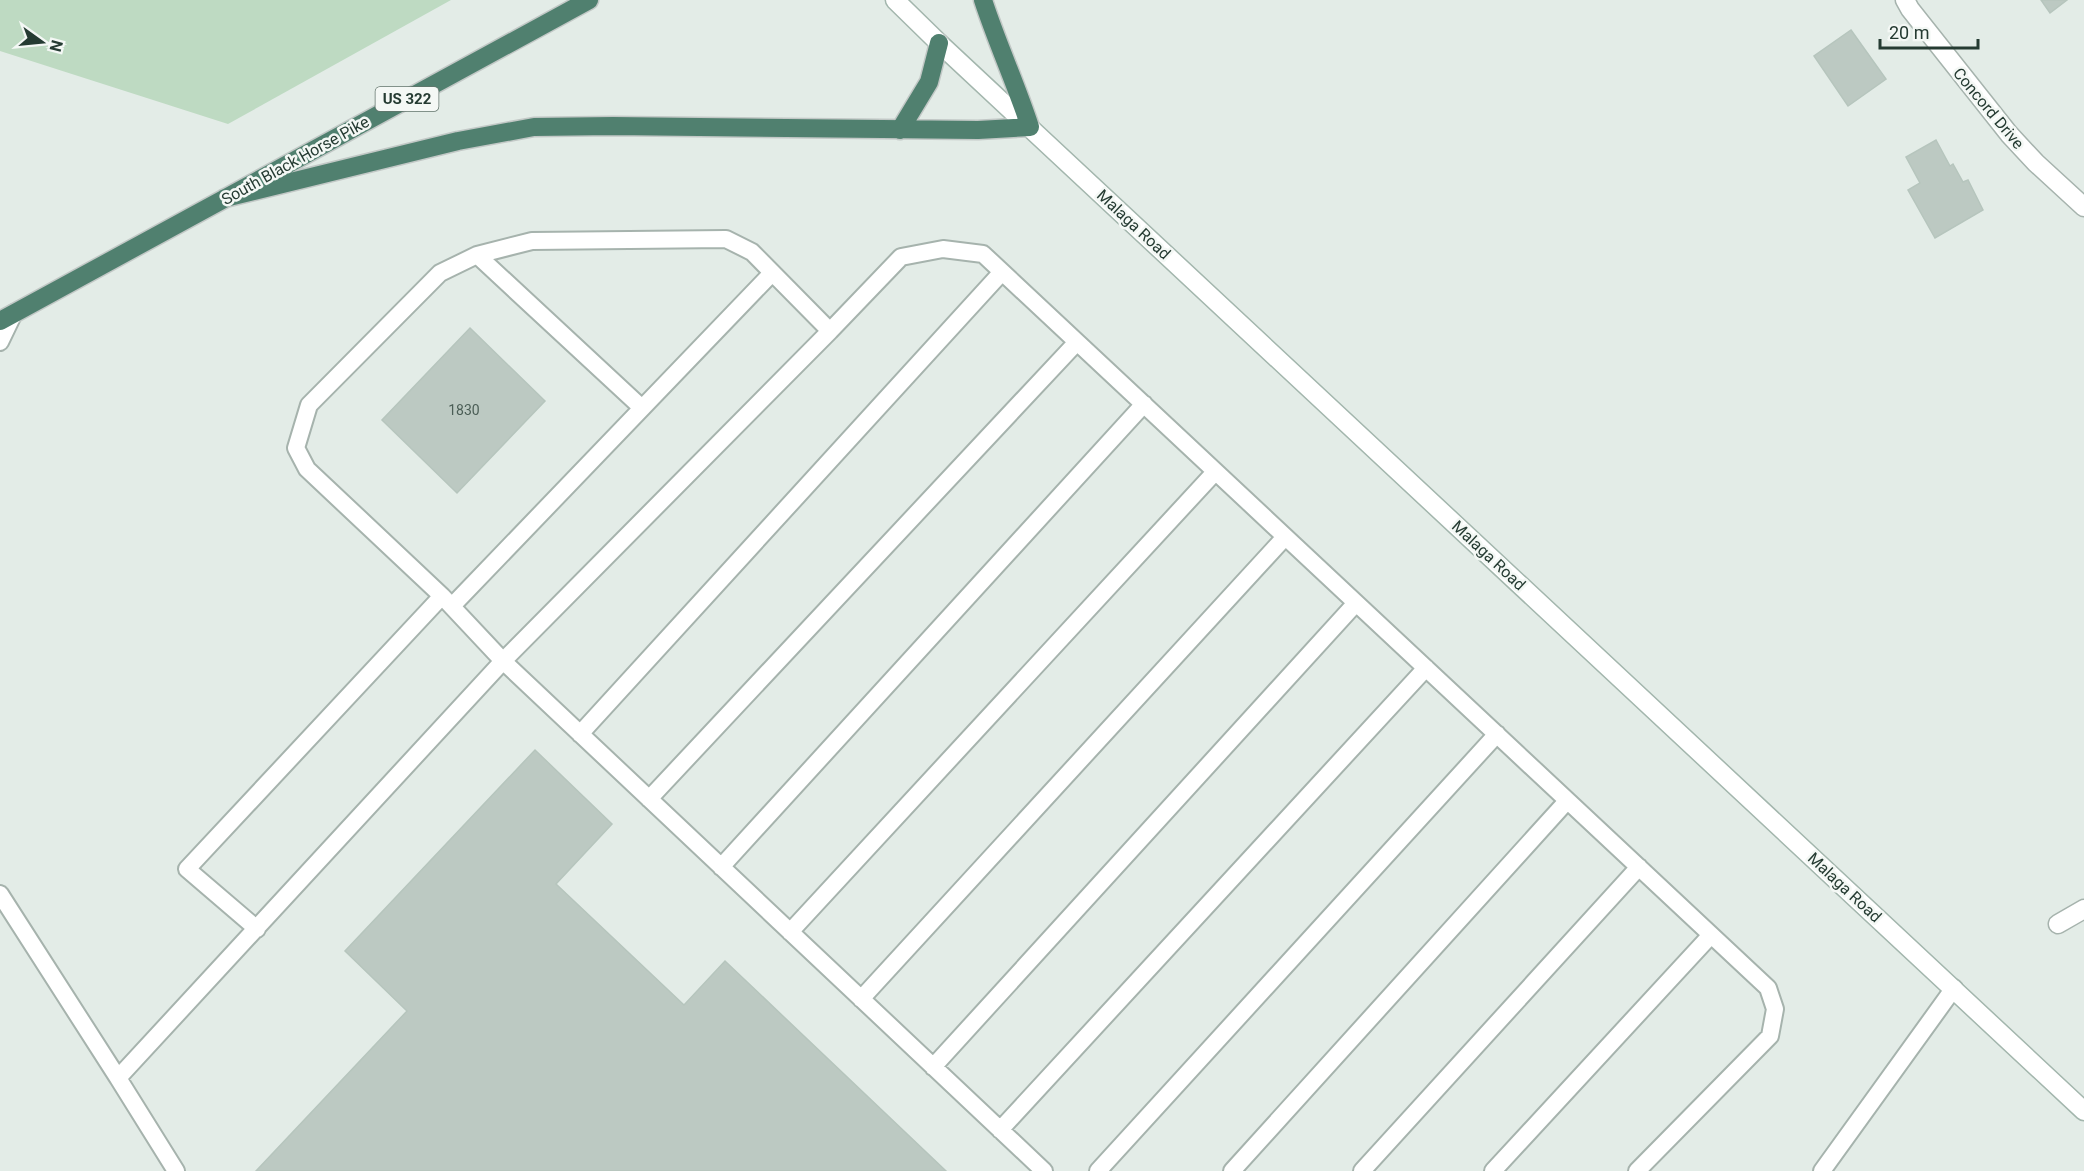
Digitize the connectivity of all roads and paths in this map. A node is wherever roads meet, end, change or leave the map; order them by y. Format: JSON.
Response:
{"nodes":[{"id":1,"x":589,"y":0,"type":"edge"},
{"id":2,"x":895,"y":0,"type":"edge"},
{"id":3,"x":983,"y":0,"type":"edge"},
{"id":4,"x":1905,"y":0,"type":"edge"},
{"id":5,"x":939,"y":44,"type":"junction"},
{"id":6,"x":1030,"y":127,"type":"junction"},
{"id":7,"x":900,"y":130,"type":"junction"},
{"id":8,"x":225,"y":198,"type":"junction"},
{"id":9,"x":2084,"y":207,"type":"edge"},
{"id":10,"x":477,"y":255,"type":"junction"},
{"id":11,"x":772,"y":273,"type":"junction"},
{"id":12,"x":1002,"y":273,"type":"junction"},
{"id":13,"x":7,"y":317,"type":"edge"},
{"id":14,"x":830,"y":331,"type":"junction"},
{"id":15,"x":0,"y":342,"type":"edge"},
{"id":16,"x":1077,"y":342,"type":"junction"},
{"id":17,"x":1144,"y":404,"type":"junction"},
{"id":18,"x":642,"y":408,"type":"junction"},
{"id":19,"x":1215,"y":472,"type":"junction"},
{"id":20,"x":1285,"y":537,"type":"junction"},
{"id":21,"x":447,"y":601,"type":"junction"},
{"id":22,"x":1356,"y":603,"type":"junction"},
{"id":23,"x":503,"y":662,"type":"junction"},
{"id":24,"x":1426,"y":668,"type":"junction"},
{"id":25,"x":580,"y":734,"type":"junction"},
{"id":26,"x":1497,"y":734,"type":"junction"},
{"id":27,"x":649,"y":799,"type":"junction"},
{"id":28,"x":1568,"y":801,"type":"junction"},
{"id":29,"x":721,"y":867,"type":"junction"},
{"id":30,"x":1639,"y":867,"type":"junction"},
{"id":31,"x":0,"y":894,"type":"edge"},
{"id":32,"x":2084,"y":909,"type":"edge"},
{"id":33,"x":2058,"y":924,"type":"dead end"},
{"id":34,"x":257,"y":929,"type":"junction"},
{"id":35,"x":790,"y":932,"type":"junction"},
{"id":36,"x":1712,"y":935,"type":"junction"},
{"id":37,"x":1954,"y":988,"type":"junction"},
{"id":38,"x":861,"y":999,"type":"junction"},
{"id":39,"x":933,"y":1066,"type":"junction"},
{"id":40,"x":118,"y":1078,"type":"junction"},
{"id":41,"x":2084,"y":1111,"type":"edge"},
{"id":42,"x":1000,"y":1130,"type":"junction"},
{"id":43,"x":176,"y":1171,"type":"edge"},
{"id":44,"x":1044,"y":1171,"type":"edge"},
{"id":45,"x":1098,"y":1171,"type":"edge"},
{"id":46,"x":1232,"y":1171,"type":"edge"},
{"id":47,"x":1362,"y":1171,"type":"edge"},
{"id":48,"x":1494,"y":1171,"type":"edge"},
{"id":49,"x":1637,"y":1171,"type":"edge"},
{"id":50,"x":1822,"y":1171,"type":"edge"}],
"edges":[{"from":1,"to":8,"type":"highway","name":"South Black Horse Pike","number":"US 322"},
{"from":2,"to":5,"type":"main road","name":"Malaga Road"},
{"from":3,"to":6,"type":"highway"},
{"from":4,"to":9,"type":"main road","name":"Concord Drive"},
{"from":5,"to":6,"type":"main road","name":"Malaga Road"},
{"from":5,"to":7,"type":"highway"},
{"from":6,"to":7,"type":"highway"},
{"from":6,"to":37,"type":"main road","name":"Malaga Road"},
{"from":7,"to":8,"type":"highway"},
{"from":8,"to":13,"type":"highway","name":"South Black Horse Pike","number":"US 322"},
{"from":10,"to":11,"type":"lane"},
{"from":10,"to":18,"type":"lane"},
{"from":10,"to":21,"type":"lane"},
{"from":11,"to":14,"type":"lane"},
{"from":11,"to":18,"type":"lane"},
{"from":12,"to":14,"type":"lane"},
{"from":12,"to":16,"type":"lane"},
{"from":12,"to":25,"type":"lane"},
{"from":13,"to":15,"type":"lane"},
{"from":14,"to":23,"type":"lane"},
{"from":16,"to":17,"type":"lane"},
{"from":16,"to":27,"type":"lane"},
{"from":17,"to":19,"type":"lane"},
{"from":17,"to":29,"type":"lane"},
{"from":18,"to":21,"type":"lane"},
{"from":19,"to":20,"type":"lane"},
{"from":19,"to":35,"type":"lane"},
{"from":20,"to":22,"type":"lane"},
{"from":20,"to":38,"type":"lane"},
{"from":21,"to":23,"type":"lane"},
{"from":21,"to":34,"type":"lane"},
{"from":22,"to":24,"type":"lane"},
{"from":22,"to":39,"type":"lane"},
{"from":23,"to":25,"type":"lane"},
{"from":23,"to":34,"type":"lane"},
{"from":24,"to":26,"type":"lane"},
{"from":24,"to":42,"type":"lane"},
{"from":25,"to":27,"type":"lane"},
{"from":26,"to":28,"type":"lane"},
{"from":26,"to":45,"type":"lane"},
{"from":27,"to":29,"type":"lane"},
{"from":28,"to":30,"type":"lane"},
{"from":28,"to":46,"type":"lane"},
{"from":29,"to":35,"type":"lane"},
{"from":30,"to":36,"type":"lane"},
{"from":30,"to":47,"type":"lane"},
{"from":31,"to":40,"type":"lane"},
{"from":32,"to":33,"type":"main road"},
{"from":34,"to":40,"type":"lane"},
{"from":35,"to":38,"type":"lane"},
{"from":36,"to":48,"type":"lane"},
{"from":36,"to":49,"type":"lane"},
{"from":37,"to":41,"type":"main road","name":"Malaga Road"},
{"from":37,"to":50,"type":"lane"},
{"from":38,"to":39,"type":"lane"},
{"from":39,"to":42,"type":"lane"},
{"from":40,"to":43,"type":"lane"},
{"from":42,"to":44,"type":"lane"}]}
